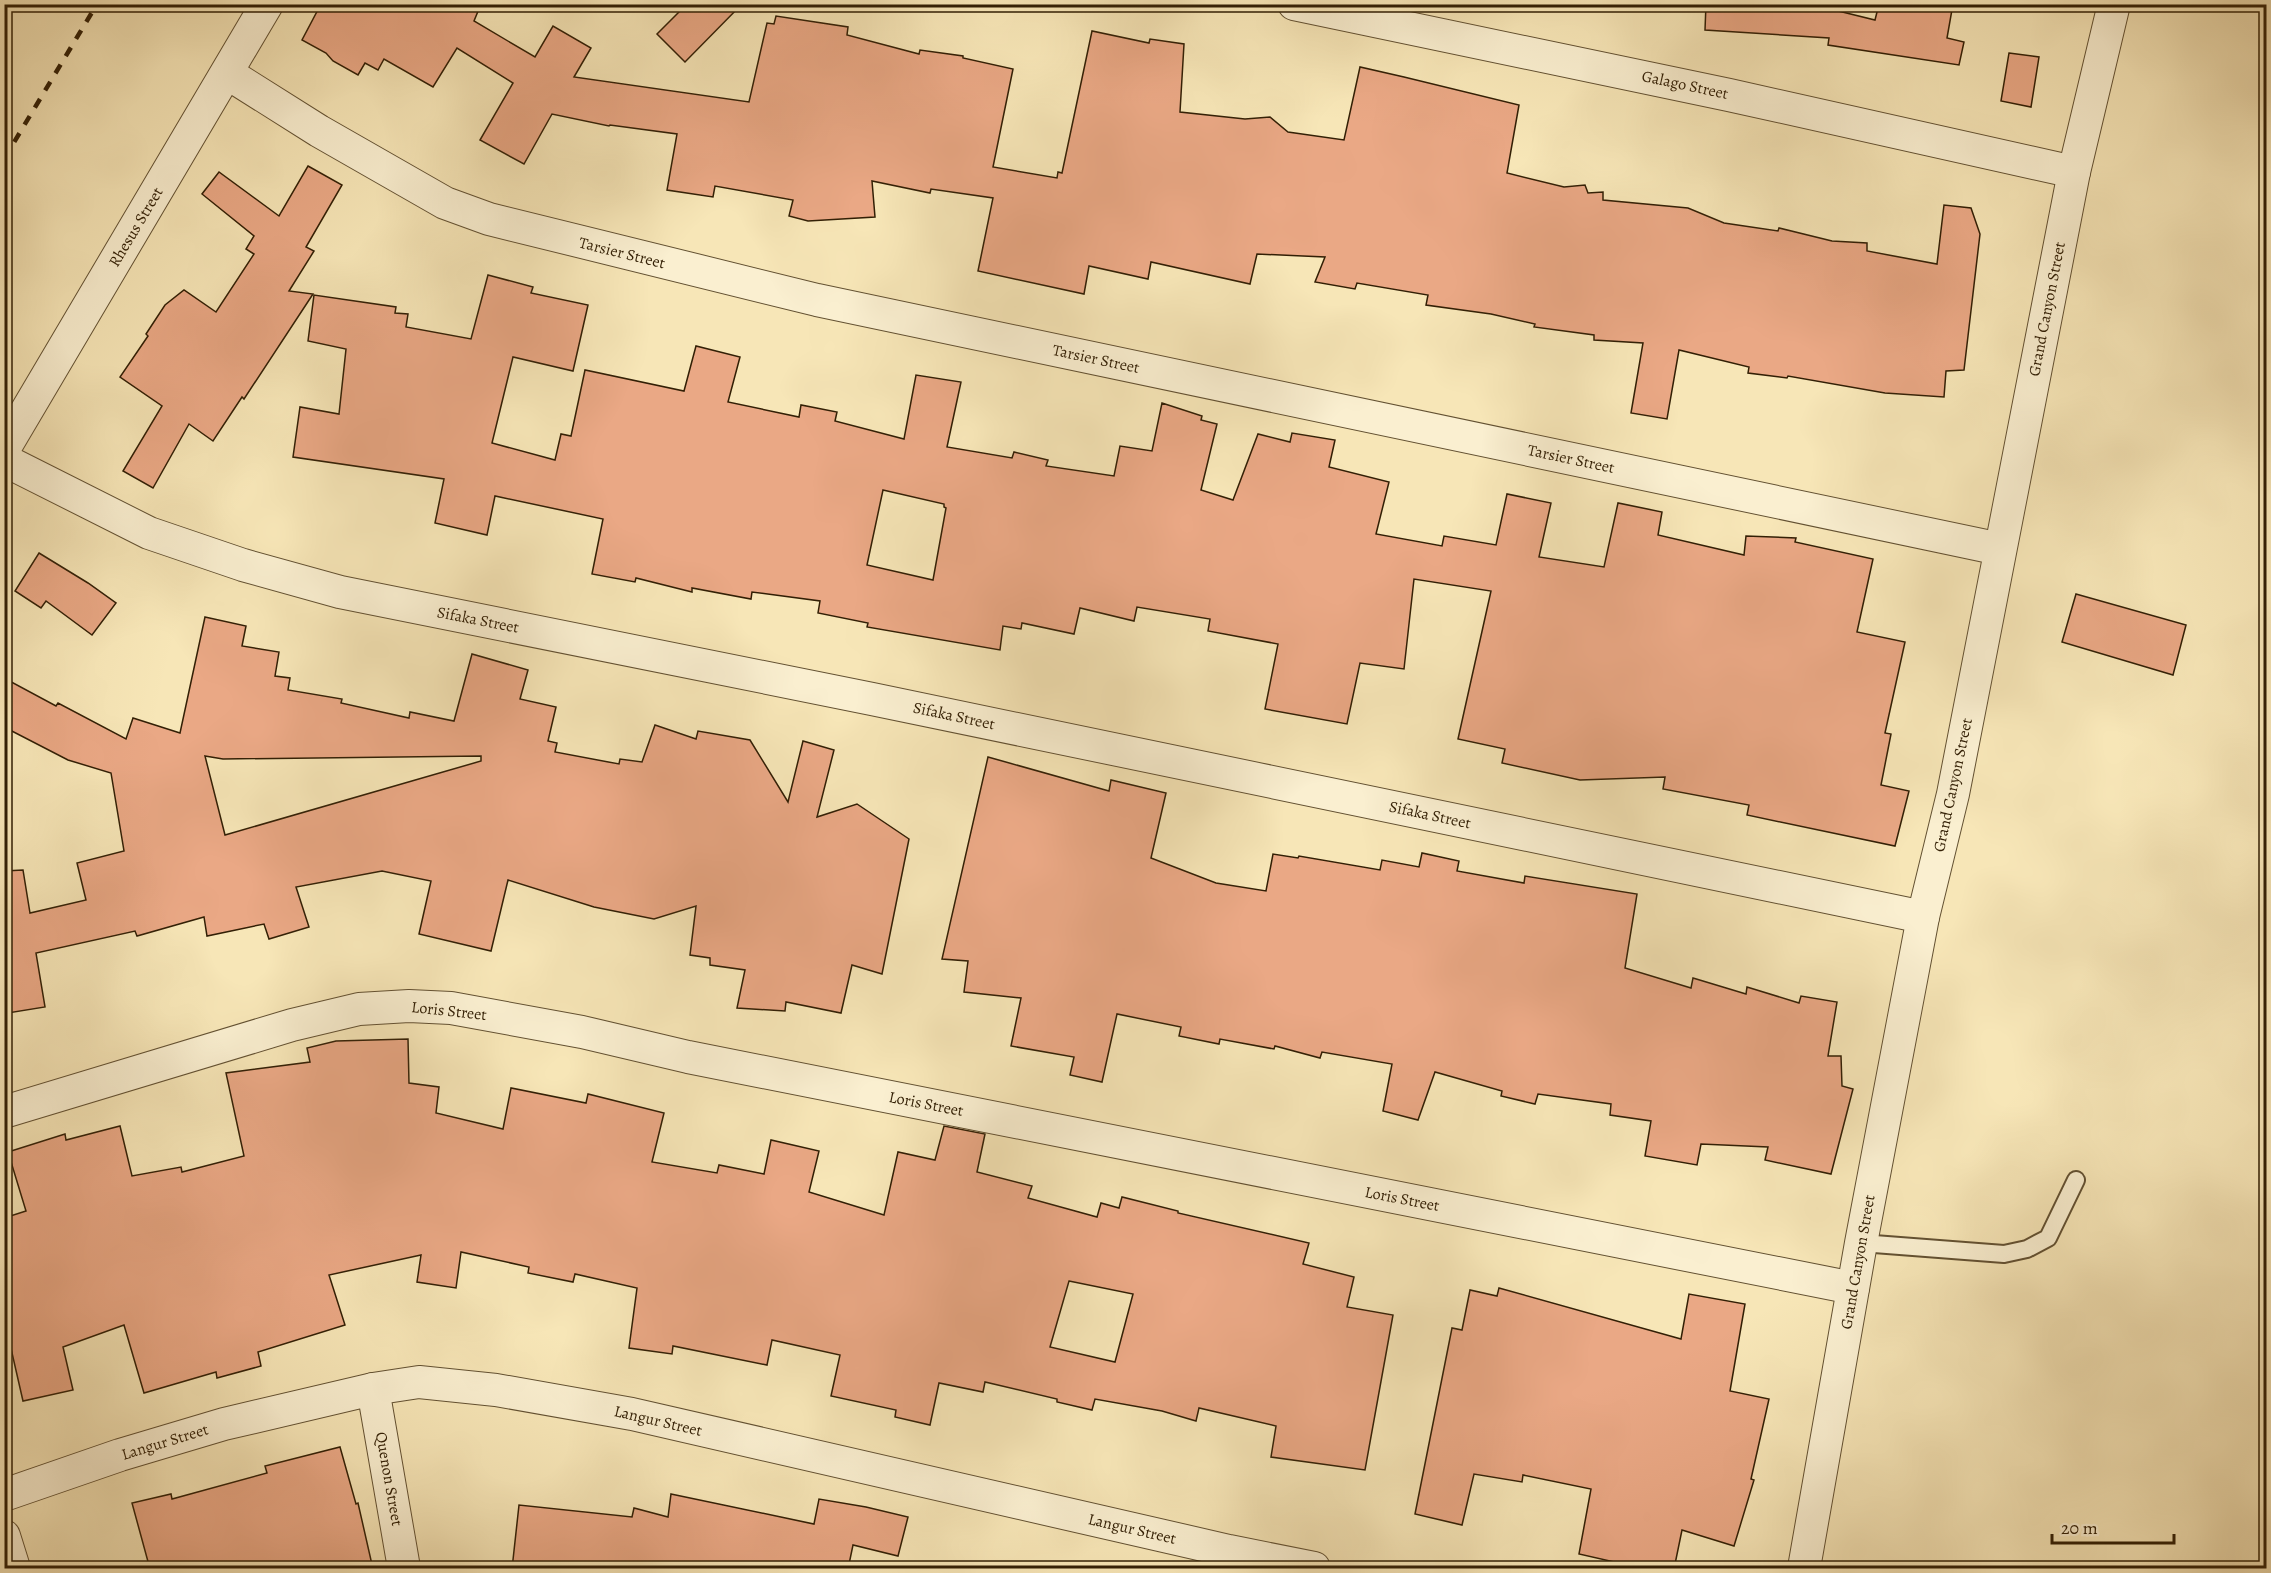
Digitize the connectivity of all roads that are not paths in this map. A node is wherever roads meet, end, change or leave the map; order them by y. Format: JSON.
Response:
{"nodes":[{"id":1,"x":267,"y":4,"type":"edge"},
{"id":2,"x":1294,"y":4,"type":"edge"},
{"id":3,"x":2114,"y":4,"type":"edge"},
{"id":4,"x":227,"y":73,"type":"junction"},
{"id":5,"x":2074,"y":172,"type":"junction"},
{"id":6,"x":4,"y":449,"type":"edge"},
{"id":7,"x":4,"y":460,"type":"edge"},
{"id":8,"x":2000,"y":549,"type":"junction"},
{"id":9,"x":1923,"y":916,"type":"junction"},
{"id":10,"x":4,"y":1112,"type":"edge"},
{"id":11,"x":2076,"y":1180,"type":"dead end"},
{"id":12,"x":1861,"y":1243,"type":"junction"},
{"id":13,"x":1853,"y":1288,"type":"junction"},
{"id":14,"x":373,"y":1389,"type":"junction"},
{"id":15,"x":4,"y":1496,"type":"edge"},
{"id":16,"x":4,"y":1536,"type":"edge"},
{"id":17,"x":14,"y":1569,"type":"edge"},
{"id":18,"x":404,"y":1569,"type":"edge"},
{"id":19,"x":1314,"y":1569,"type":"edge"},
{"id":20,"x":1804,"y":1569,"type":"edge"}],
"edges":[{"from":1,"to":4,"type":"street","name":"Rhesus Street"},
{"from":2,"to":5,"type":"street","name":"Galago Street"},
{"from":3,"to":5,"type":"street","name":"Grand Canyon Street"},
{"from":4,"to":6,"type":"street","name":"Rhesus Street"},
{"from":4,"to":8,"type":"street","name":"Tarsier Street"},
{"from":5,"to":8,"type":"street","name":"Grand Canyon Street"},
{"from":7,"to":9,"type":"street","name":"Sifaka Street"},
{"from":8,"to":9,"type":"street","name":"Grand Canyon Street"},
{"from":9,"to":12,"type":"street","name":"Grand Canyon Street"},
{"from":10,"to":13,"type":"street","name":"Loris Street"},
{"from":11,"to":12,"type":"lane"},
{"from":12,"to":13,"type":"street","name":"Grand Canyon Street"},
{"from":13,"to":20,"type":"street","name":"Grand Canyon Street"},
{"from":14,"to":15,"type":"street","name":"Langur Street"},
{"from":14,"to":18,"type":"street","name":"Quenon Street"},
{"from":14,"to":19,"type":"street","name":"Langur Street"},
{"from":16,"to":17,"type":"street"}]}
